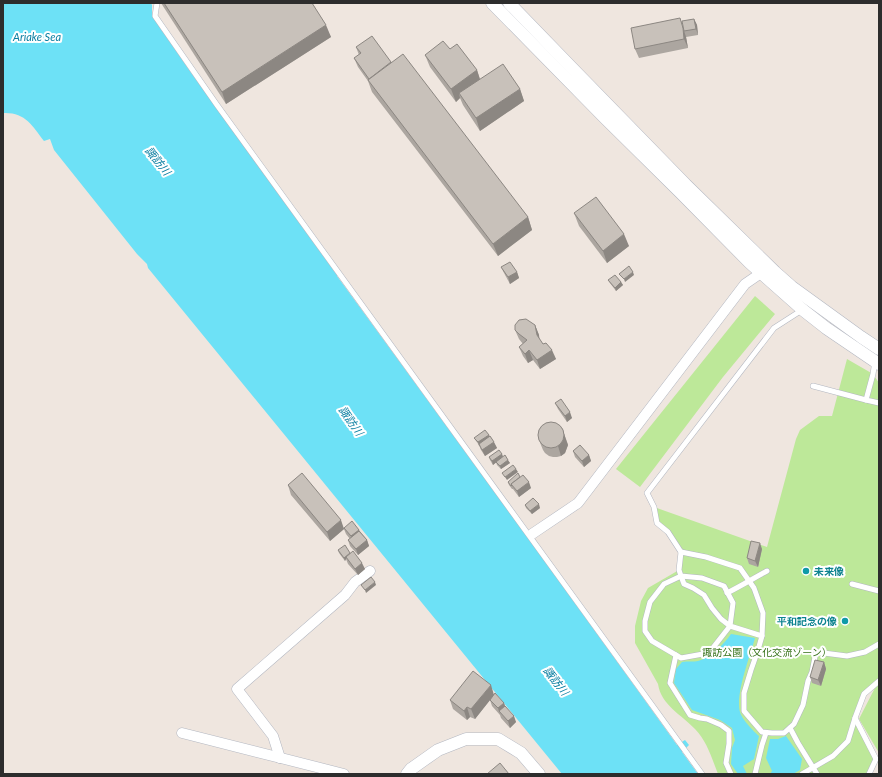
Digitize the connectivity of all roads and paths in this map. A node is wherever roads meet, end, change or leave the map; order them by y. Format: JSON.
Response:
{"nodes":[{"id":1,"x":157,"y":3,"type":"edge"},
{"id":2,"x":492,"y":3,"type":"edge"},
{"id":3,"x":509,"y":3,"type":"edge"},
{"id":4,"x":761,"y":273,"type":"junction"},
{"id":5,"x":803,"y":310,"type":"junction"},
{"id":6,"x":879,"y":349,"type":"edge"},
{"id":7,"x":877,"y":362,"type":"edge"},
{"id":8,"x":812,"y":386,"type":"dead end"},
{"id":9,"x":866,"y":400,"type":"junction"},
{"id":10,"x":879,"y":403,"type":"edge"},
{"id":11,"x":532,"y":534,"type":"dead end"},
{"id":12,"x":681,"y":552,"type":"junction"},
{"id":13,"x":370,"y":571,"type":"dead end"},
{"id":14,"x":767,"y":571,"type":"dead end"},
{"id":15,"x":681,"y":576,"type":"junction"},
{"id":16,"x":749,"y":580,"type":"junction"},
{"id":17,"x":852,"y":584,"type":"dead end"},
{"id":18,"x":879,"y":591,"type":"edge"},
{"id":19,"x":727,"y":593,"type":"junction"},
{"id":20,"x":730,"y":626,"type":"junction"},
{"id":21,"x":762,"y":636,"type":"junction"},
{"id":22,"x":879,"y":644,"type":"edge"},
{"id":23,"x":676,"y":655,"type":"junction"},
{"id":24,"x":879,"y":680,"type":"edge"},
{"id":25,"x":855,"y":718,"type":"junction"},
{"id":26,"x":790,"y":728,"type":"junction"},
{"id":27,"x":182,"y":733,"type":"dead end"},
{"id":28,"x":766,"y":733,"type":"junction"},
{"id":29,"x":280,"y":758,"type":"junction"},
{"id":30,"x":813,"y":767,"type":"junction"},
{"id":31,"x":344,"y":774,"type":"edge"},
{"id":32,"x":407,"y":774,"type":"edge"},
{"id":33,"x":539,"y":774,"type":"edge"},
{"id":34,"x":702,"y":774,"type":"edge"},
{"id":35,"x":731,"y":774,"type":"edge"},
{"id":36,"x":756,"y":774,"type":"edge"},
{"id":37,"x":802,"y":774,"type":"edge"},
{"id":38,"x":817,"y":774,"type":"edge"},
{"id":39,"x":869,"y":774,"type":"edge"}],
"edges":[{"from":1,"to":34,"type":"lane"},
{"from":2,"to":4,"type":"street"},
{"from":3,"to":6,"type":"street"},
{"from":4,"to":5,"type":"street"},
{"from":4,"to":11,"type":"street"},
{"from":5,"to":7,"type":"street"},
{"from":5,"to":12,"type":"lane"},
{"from":7,"to":9,"type":"lane"},
{"from":8,"to":9,"type":"lane"},
{"from":9,"to":10,"type":"lane"},
{"from":12,"to":15,"type":"lane"},
{"from":12,"to":16,"type":"lane"},
{"from":13,"to":29,"type":"street"},
{"from":14,"to":16,"type":"lane"},
{"from":15,"to":19,"type":"lane"},
{"from":15,"to":20,"type":"lane"},
{"from":15,"to":23,"type":"lane"},
{"from":16,"to":19,"type":"lane"},
{"from":16,"to":21,"type":"lane"},
{"from":17,"to":18,"type":"lane"},
{"from":19,"to":20,"type":"lane"},
{"from":20,"to":21,"type":"lane"},
{"from":20,"to":23,"type":"lane"},
{"from":21,"to":28,"type":"lane"},
{"from":22,"to":26,"type":"lane"},
{"from":23,"to":35,"type":"lane"},
{"from":24,"to":25,"type":"lane"},
{"from":25,"to":30,"type":"lane"},
{"from":25,"to":39,"type":"lane"},
{"from":26,"to":28,"type":"lane"},
{"from":26,"to":30,"type":"lane"},
{"from":27,"to":29,"type":"street"},
{"from":28,"to":36,"type":"lane"},
{"from":29,"to":31,"type":"street"},
{"from":30,"to":37,"type":"lane"},
{"from":30,"to":38,"type":"lane"},
{"from":32,"to":33,"type":"street"}]}
